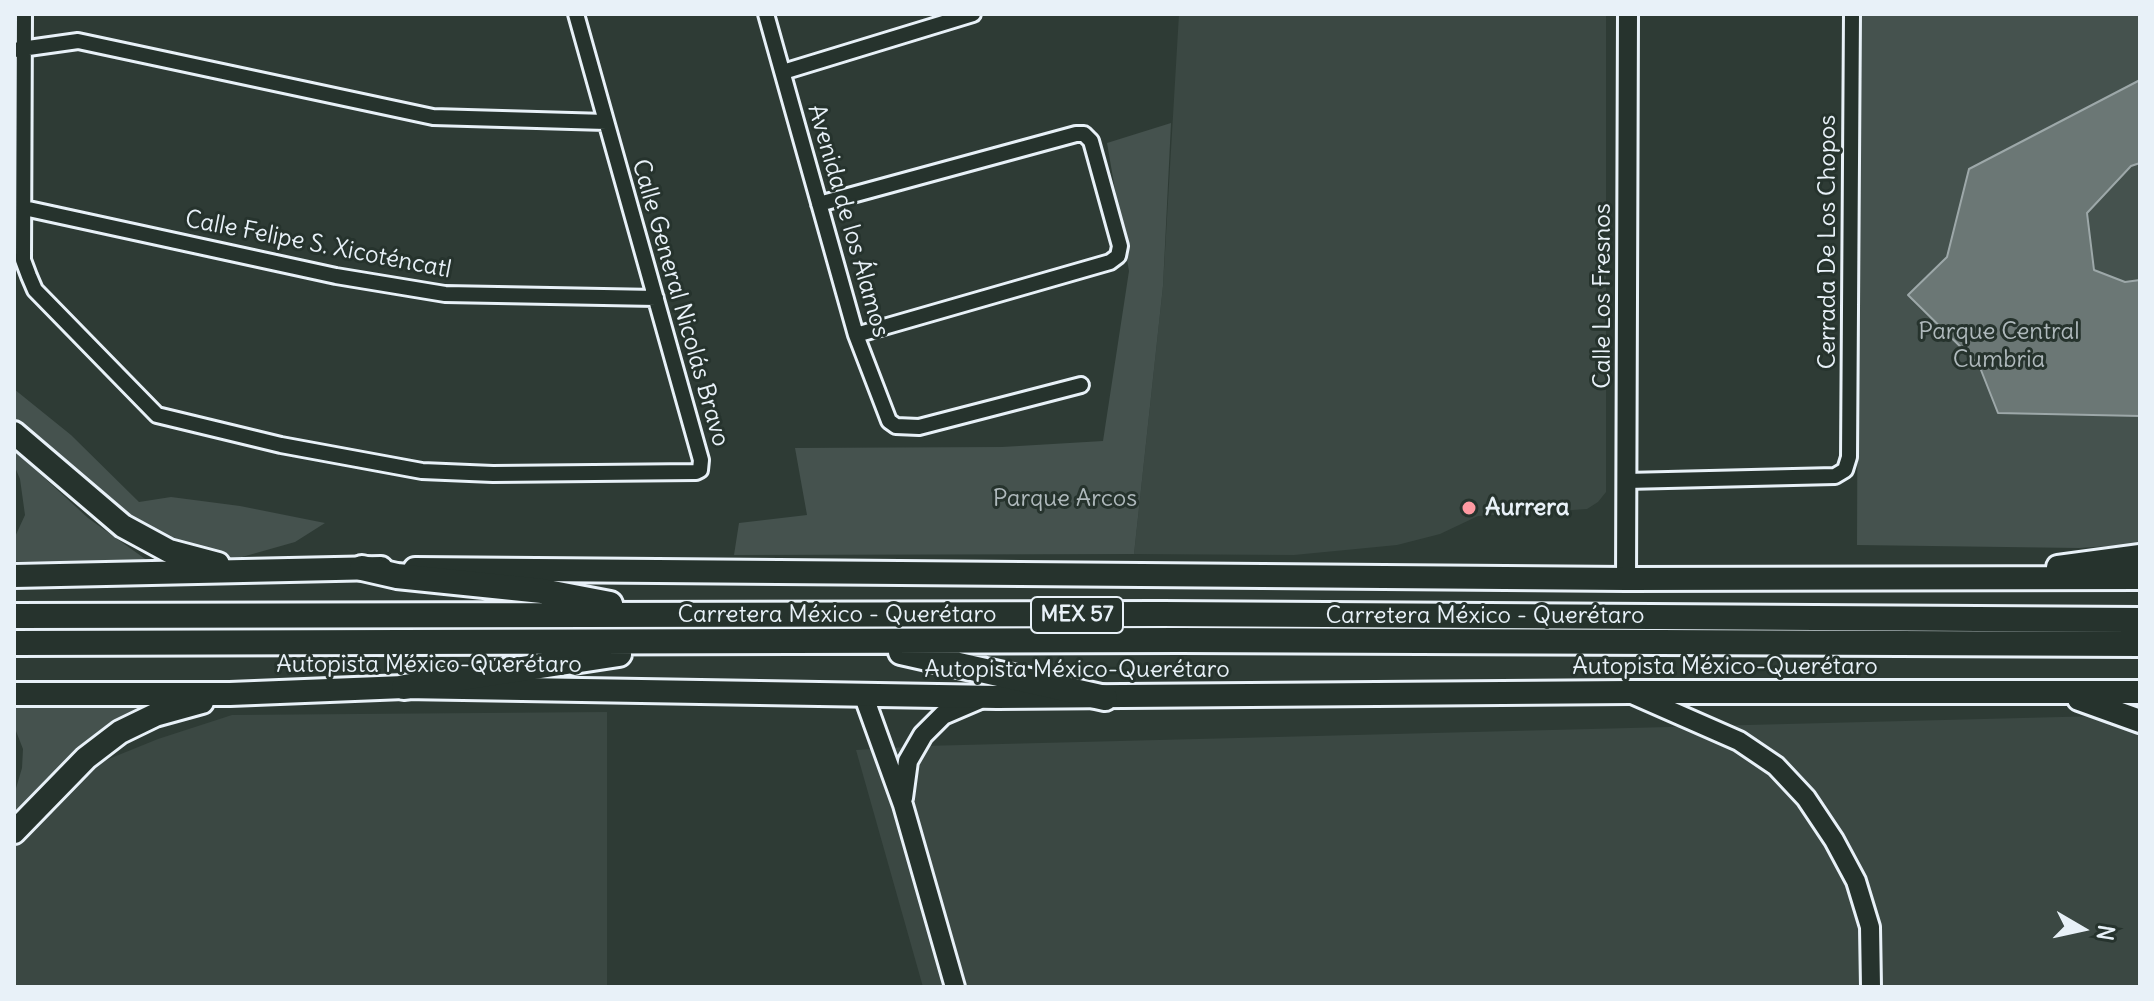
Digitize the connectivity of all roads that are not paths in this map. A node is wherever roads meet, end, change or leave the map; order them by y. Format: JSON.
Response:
{"nodes":[{"id":1,"x":576,"y":14,"type":"edge"},
{"id":2,"x":766,"y":14,"type":"edge"},
{"id":3,"x":973,"y":14,"type":"edge"},
{"id":4,"x":1628,"y":14,"type":"edge"},
{"id":5,"x":1852,"y":14,"type":"edge"},
{"id":6,"x":24,"y":15,"type":"edge"},
{"id":7,"x":19,"y":49,"type":"edge"},
{"id":8,"x":783,"y":72,"type":"junction"},
{"id":9,"x":606,"y":122,"type":"junction"},
{"id":10,"x":819,"y":204,"type":"junction"},
{"id":11,"x":24,"y":208,"type":"junction"},
{"id":12,"x":656,"y":298,"type":"junction"},
{"id":13,"x":856,"y":335,"type":"junction"},
{"id":14,"x":1081,"y":385,"type":"dead end"},
{"id":15,"x":14,"y":433,"type":"edge"},
{"id":16,"x":1626,"y":481,"type":"junction"},
{"id":17,"x":2140,"y":556,"type":"edge"},
{"id":18,"x":362,"y":568,"type":"junction"},
{"id":19,"x":271,"y":570,"type":"junction"},
{"id":20,"x":14,"y":576,"type":"edge"},
{"id":21,"x":2140,"y":578,"type":"edge"},
{"id":22,"x":1626,"y":579,"type":"junction"},
{"id":23,"x":1969,"y":580,"type":"junction"},
{"id":24,"x":668,"y":615,"type":"junction"},
{"id":25,"x":14,"y":616,"type":"edge"},
{"id":26,"x":2140,"y":620,"type":"edge"},
{"id":27,"x":14,"y":643,"type":"edge"},
{"id":28,"x":671,"y":643,"type":"junction"},
{"id":29,"x":859,"y":643,"type":"junction"},
{"id":30,"x":2140,"y":644,"type":"edge"},
{"id":31,"x":404,"y":687,"type":"junction"},
{"id":32,"x":1629,"y":692,"type":"junction"},
{"id":33,"x":2047,"y":692,"type":"junction"},
{"id":34,"x":2140,"y":692,"type":"edge"},
{"id":35,"x":14,"y":694,"type":"edge"},
{"id":36,"x":230,"y":694,"type":"junction"},
{"id":37,"x":863,"y":694,"type":"junction"},
{"id":38,"x":997,"y":697,"type":"junction"},
{"id":39,"x":1105,"y":698,"type":"junction"},
{"id":40,"x":2140,"y":721,"type":"edge"},
{"id":41,"x":903,"y":805,"type":"junction"},
{"id":42,"x":14,"y":832,"type":"edge"},
{"id":43,"x":955,"y":987,"type":"edge"},
{"id":44,"x":1871,"y":987,"type":"edge"}],
"edges":[{"from":1,"to":9,"type":"street","name":"Calle General Nicolás Bravo"},
{"from":2,"to":8,"type":"street","name":"Avenida de los Álamos"},
{"from":3,"to":8,"type":"street"},
{"from":4,"to":16,"type":"street","name":"Calle Los Fresnos"},
{"from":5,"to":16,"type":"street","name":"Cerrada De Los Chopos"},
{"from":6,"to":7,"type":"street","name":"Calle General Nicolás Bravo"},
{"from":7,"to":9,"type":"street"},
{"from":7,"to":11,"type":"street","name":"Calle General Nicolás Bravo"},
{"from":8,"to":10,"type":"street","name":"Avenida de los Álamos"},
{"from":9,"to":12,"type":"street","name":"Calle General Nicolás Bravo"},
{"from":10,"to":13,"type":"street","name":"Avenida de los Álamos"},
{"from":10,"to":13,"type":"street"},
{"from":11,"to":12,"type":"street","name":"Calle Felipe S. Xicoténcatl"},
{"from":11,"to":12,"type":"street","name":"Calle General Nicolás Bravo"},
{"from":13,"to":14,"type":"street","name":"Avenida de los Álamos"},
{"from":15,"to":19,"type":"main road"},
{"from":16,"to":22,"type":"street","name":"Calle Los Fresnos"},
{"from":17,"to":23,"type":"main road"},
{"from":18,"to":19,"type":"main road"},
{"from":18,"to":22,"type":"main road"},
{"from":18,"to":24,"type":"highway"},
{"from":19,"to":20,"type":"main road"},
{"from":21,"to":23,"type":"main road"},
{"from":22,"to":23,"type":"main road"},
{"from":24,"to":25,"type":"highway","name":"Carretera México - Querétaro","number":"MEX 57"},
{"from":24,"to":26,"type":"highway","name":"Carretera México - Querétaro","number":"MEX 57"},
{"from":27,"to":28,"type":"highway","name":"Carretera México - Querétaro","number":"MEX 57"},
{"from":28,"to":29,"type":"highway","name":"Carretera México - Querétaro","number":"MEX 57"},
{"from":28,"to":31,"type":"highway"},
{"from":29,"to":30,"type":"highway","name":"Carretera México - Querétaro","number":"MEX 57"},
{"from":29,"to":39,"type":"highway"},
{"from":31,"to":36,"type":"main road","name":"Autopista México-Querétaro"},
{"from":31,"to":37,"type":"main road","name":"Autopista México-Querétaro"},
{"from":32,"to":33,"type":"main road","name":"Autopista México-Querétaro"},
{"from":32,"to":39,"type":"main road","name":"Autopista México-Querétaro"},
{"from":32,"to":44,"type":"street"},
{"from":33,"to":34,"type":"main road","name":"Autopista México-Querétaro"},
{"from":33,"to":40,"type":"main road"},
{"from":35,"to":36,"type":"main road","name":"Autopista México-Querétaro"},
{"from":36,"to":42,"type":"main road"},
{"from":37,"to":38,"type":"main road","name":"Autopista México-Querétaro"},
{"from":37,"to":41,"type":"street"},
{"from":38,"to":39,"type":"main road","name":"Autopista México-Querétaro"},
{"from":38,"to":41,"type":"street"},
{"from":41,"to":43,"type":"street"}]}
